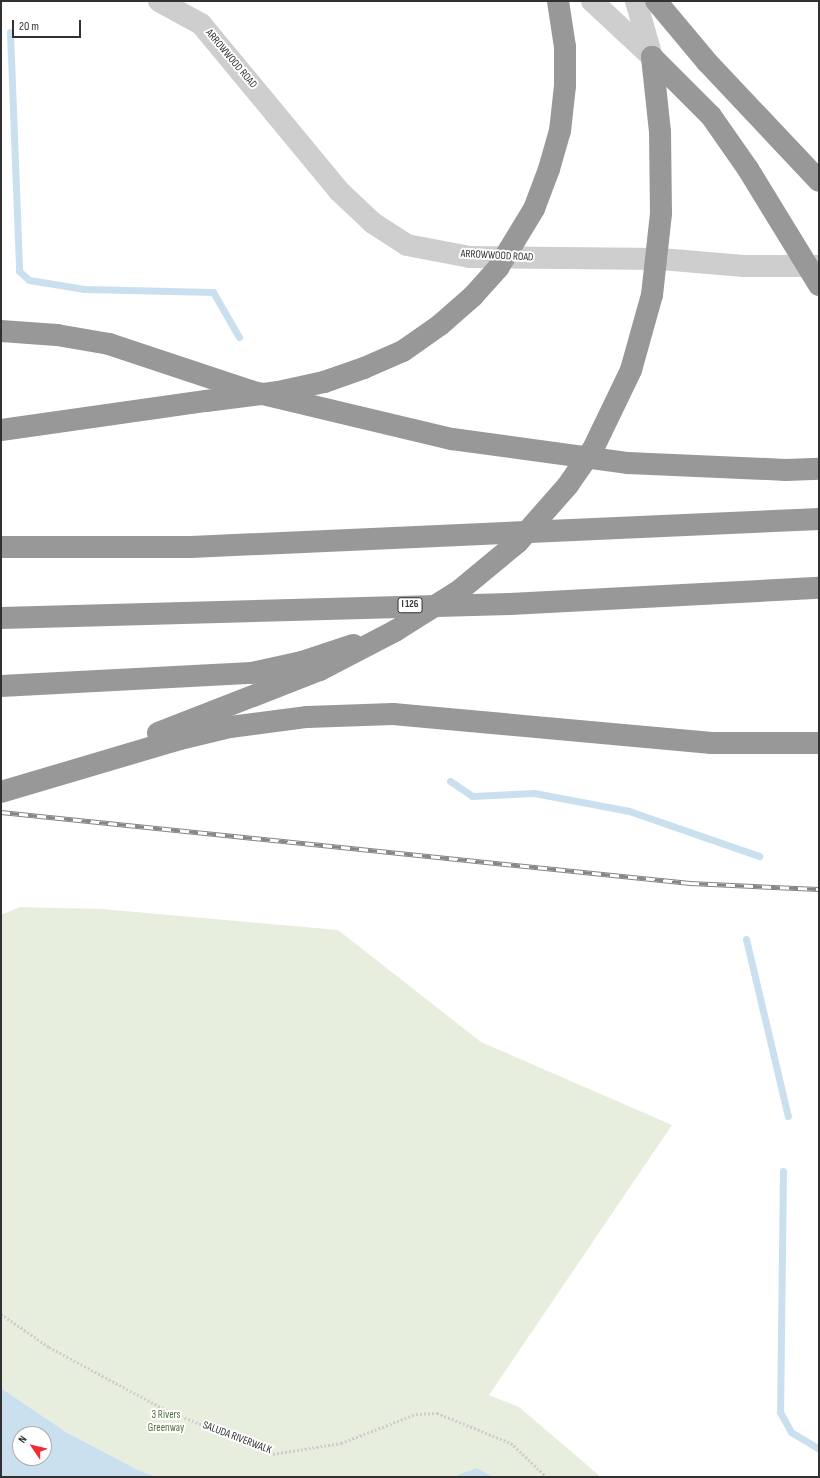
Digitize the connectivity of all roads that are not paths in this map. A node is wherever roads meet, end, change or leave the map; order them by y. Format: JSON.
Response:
{"nodes":[{"id":1,"x":159,"y":1,"type":"edge"},
{"id":2,"x":558,"y":1,"type":"edge"},
{"id":3,"x":592,"y":1,"type":"edge"},
{"id":4,"x":636,"y":1,"type":"edge"},
{"id":5,"x":656,"y":1,"type":"edge"},
{"id":6,"x":652,"y":57,"type":"junction"},
{"id":7,"x":819,"y":181,"type":"edge"},
{"id":8,"x":819,"y":266,"type":"edge"},
{"id":9,"x":819,"y":285,"type":"edge"},
{"id":10,"x":1,"y":330,"type":"edge"},
{"id":11,"x":126,"y":412,"type":"junction"},
{"id":12,"x":1,"y":419,"type":"edge"},
{"id":13,"x":1,"y":430,"type":"edge"},
{"id":14,"x":819,"y":469,"type":"edge"},
{"id":15,"x":819,"y":519,"type":"edge"},
{"id":16,"x":1,"y":547,"type":"edge"},
{"id":17,"x":819,"y":588,"type":"edge"},
{"id":18,"x":1,"y":618,"type":"edge"},
{"id":19,"x":395,"y":631,"type":"junction"},
{"id":20,"x":1,"y":686,"type":"edge"},
{"id":21,"x":178,"y":732,"type":"junction"},
{"id":22,"x":819,"y":743,"type":"edge"},
{"id":23,"x":1,"y":792,"type":"edge"}],
"edges":[{"from":1,"to":8,"type":"street","name":"ARROWWOOD ROAD"},
{"from":2,"to":11,"type":"highway","bridge":true},
{"from":3,"to":6,"type":"street"},
{"from":4,"to":6,"type":"street"},
{"from":5,"to":7,"type":"highway"},
{"from":6,"to":9,"type":"highway","bridge":true},
{"from":6,"to":19,"type":"highway","bridge":true},
{"from":10,"to":14,"type":"highway"},
{"from":11,"to":12,"type":"highway"},
{"from":11,"to":13,"type":"highway"},
{"from":15,"to":16,"type":"highway"},
{"from":17,"to":18,"type":"highway","number":"I 126"},
{"from":19,"to":20,"type":"highway"},
{"from":19,"to":21,"type":"highway","bridge":true},
{"from":21,"to":22,"type":"highway"},
{"from":21,"to":23,"type":"highway"}]}
